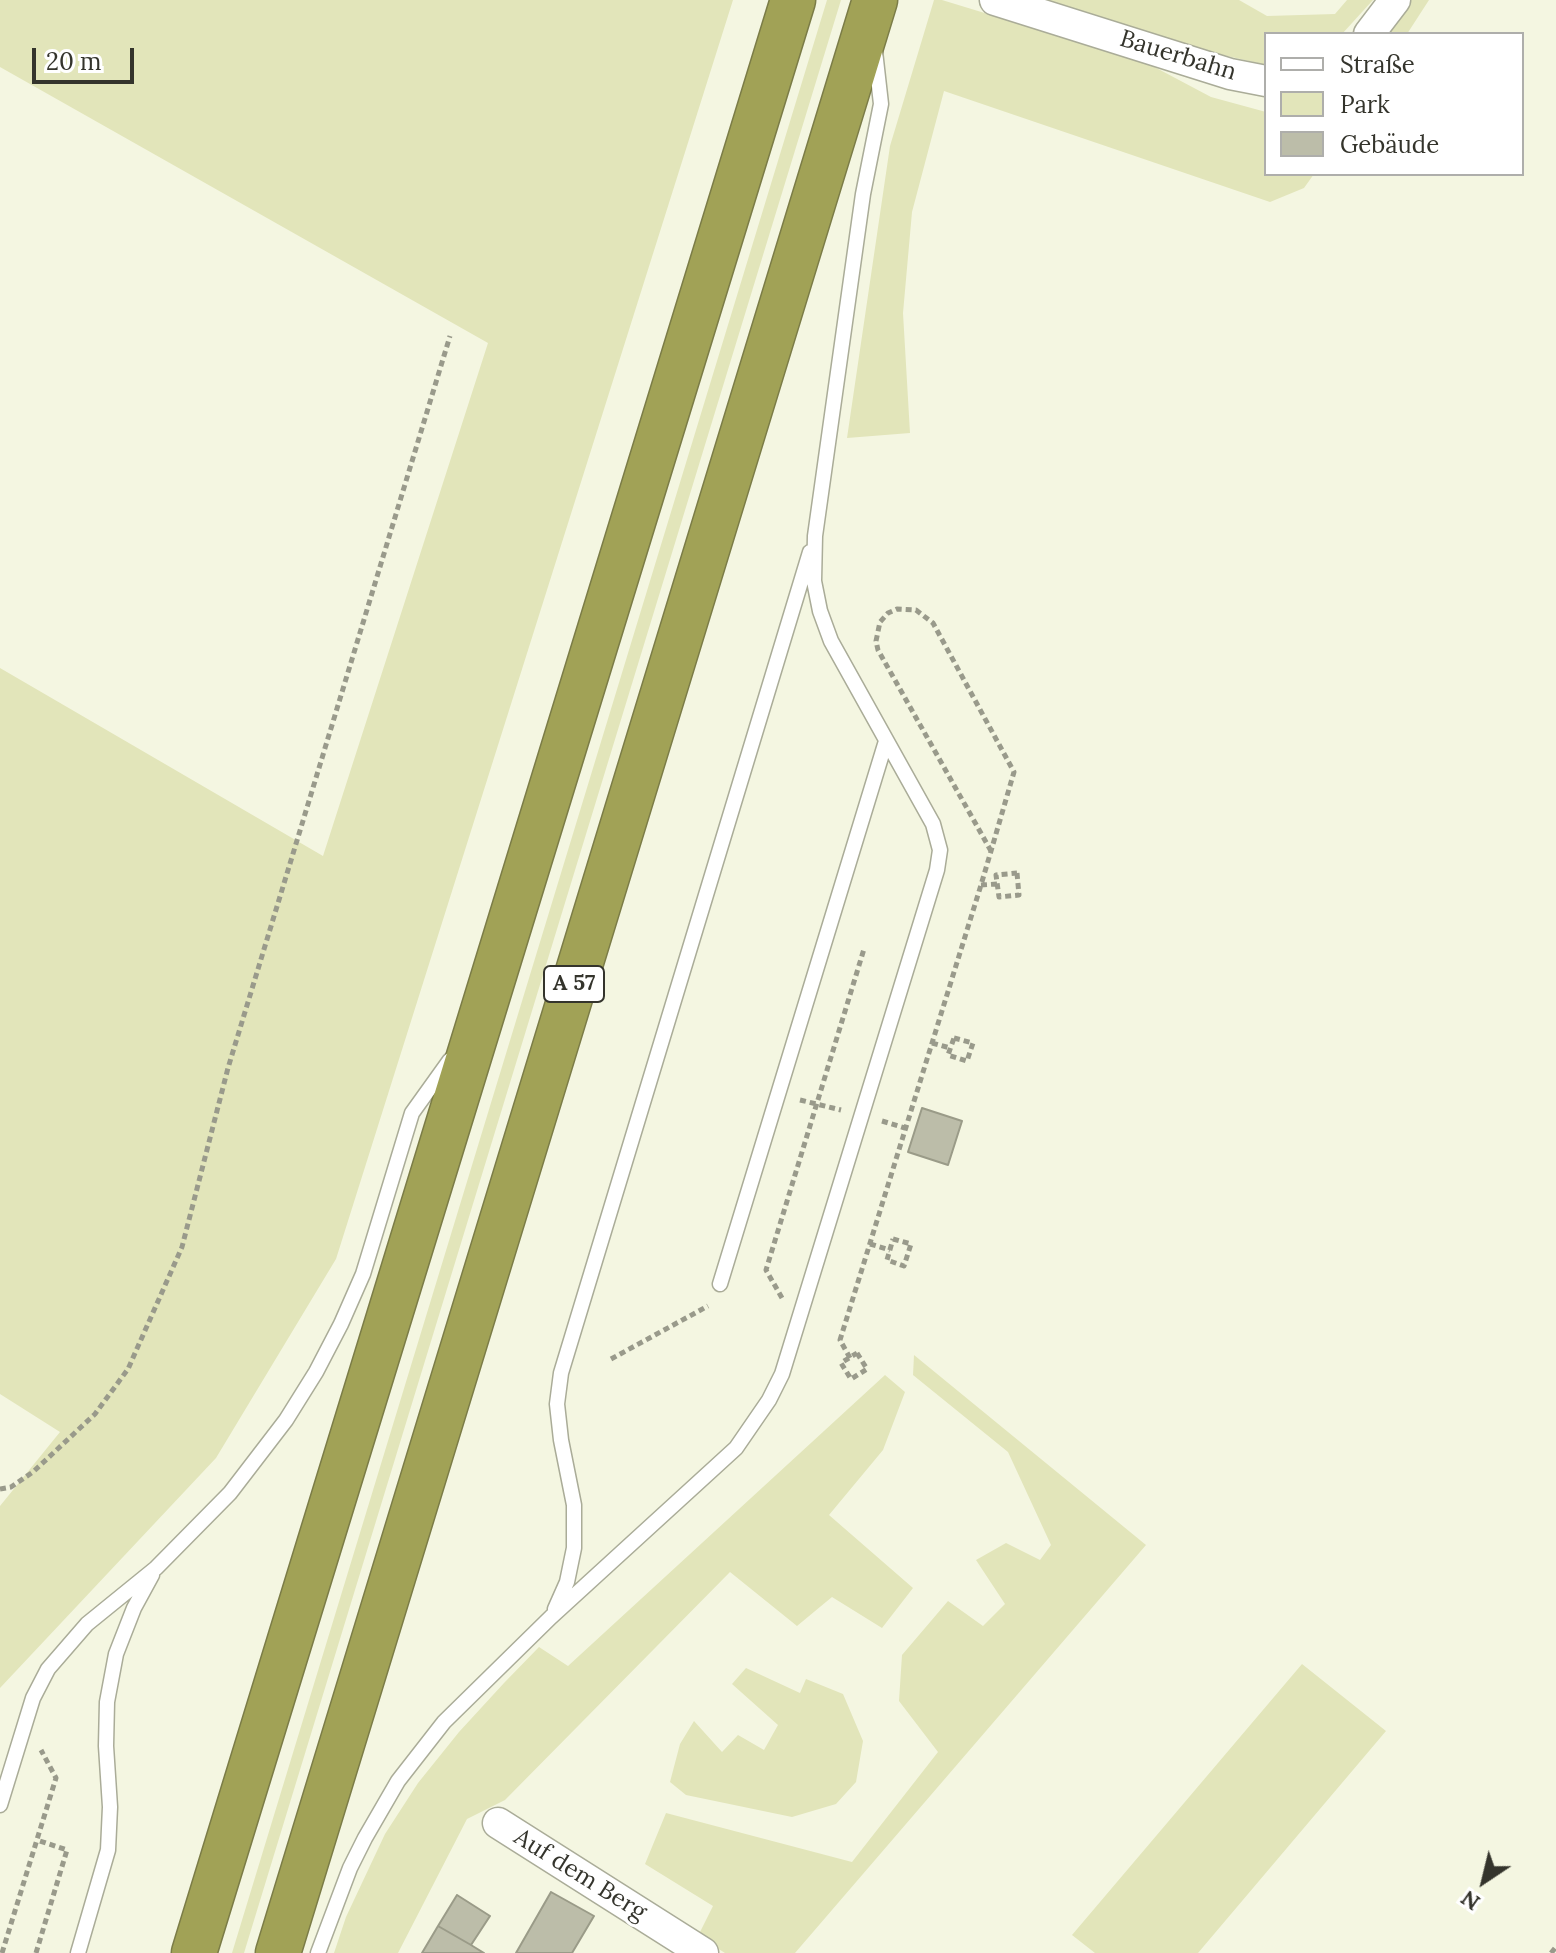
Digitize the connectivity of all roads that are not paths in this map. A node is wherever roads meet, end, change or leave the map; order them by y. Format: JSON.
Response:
{"nodes":[{"id":1,"x":793,"y":0,"type":"edge"},
{"id":2,"x":995,"y":0,"type":"edge"},
{"id":3,"x":1395,"y":0,"type":"edge"},
{"id":4,"x":873,"y":8,"type":"edge"},
{"id":5,"x":1371,"y":32,"type":"edge"},
{"id":6,"x":1264,"y":81,"type":"edge"},
{"id":7,"x":815,"y":536,"type":"junction"},
{"id":8,"x":886,"y":741,"type":"junction"},
{"id":9,"x":483,"y":1014,"type":"junction"},
{"id":10,"x":720,"y":1284,"type":"dead end"},
{"id":11,"x":156,"y":1568,"type":"junction"},
{"id":12,"x":551,"y":1617,"type":"junction"},
{"id":13,"x":0,"y":1805,"type":"edge"},
{"id":14,"x":498,"y":1823,"type":"dead end"},
{"id":15,"x":78,"y":1953,"type":"edge"},
{"id":16,"x":194,"y":1953,"type":"edge"},
{"id":17,"x":278,"y":1953,"type":"edge"},
{"id":18,"x":318,"y":1953,"type":"edge"},
{"id":19,"x":703,"y":1953,"type":"edge"}],
"edges":[{"from":1,"to":9,"type":"highway"},
{"from":2,"to":6,"type":"street","name":"Bauerbahn"},
{"from":3,"to":5,"type":"street"},
{"from":4,"to":7,"type":"lane"},
{"from":4,"to":17,"type":"highway","number":"A 57"},
{"from":7,"to":8,"type":"lane"},
{"from":7,"to":12,"type":"lane"},
{"from":8,"to":10,"type":"lane"},
{"from":8,"to":12,"type":"lane"},
{"from":9,"to":11,"type":"lane"},
{"from":9,"to":16,"type":"highway"},
{"from":11,"to":13,"type":"lane"},
{"from":11,"to":15,"type":"lane"},
{"from":12,"to":18,"type":"lane"},
{"from":14,"to":19,"type":"street","name":"Auf dem Berg"}]}
